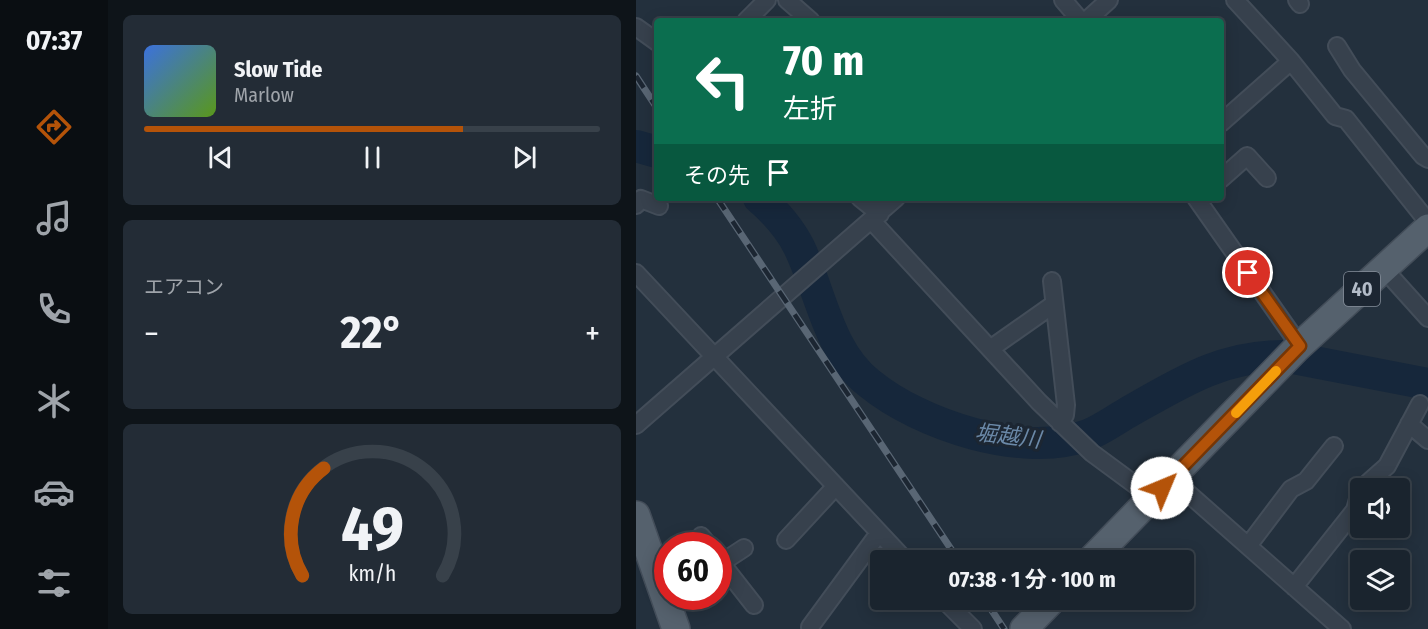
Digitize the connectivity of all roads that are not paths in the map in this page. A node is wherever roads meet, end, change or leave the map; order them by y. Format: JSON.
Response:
{"nodes":[{"id":1,"x":767,"y":0,"type":"edge"},
{"id":2,"x":787,"y":0,"type":"edge"},
{"id":3,"x":1063,"y":0,"type":"edge"},
{"id":4,"x":1108,"y":0,"type":"edge"},
{"id":5,"x":1235,"y":0,"type":"edge"},
{"id":6,"x":749,"y":18,"type":"edge"},
{"id":7,"x":808,"y":18,"type":"edge"},
{"id":8,"x":1079,"y":18,"type":"edge"},
{"id":9,"x":1089,"y":18,"type":"edge"},
{"id":10,"x":636,"y":27,"type":"edge"},
{"id":11,"x":654,"y":40,"type":"edge"},
{"id":12,"x":1337,"y":46,"type":"dead end"},
{"id":13,"x":1291,"y":61,"type":"junction"},
{"id":14,"x":1224,"y":120,"type":"edge"},
{"id":15,"x":1428,"y":159,"type":"edge"},
{"id":16,"x":1224,"y":176,"type":"edge"},
{"id":17,"x":1267,"y":178,"type":"dead end"},
{"id":18,"x":862,"y":201,"type":"edge"},
{"id":19,"x":893,"y":201,"type":"edge"},
{"id":20,"x":1199,"y":201,"type":"edge"},
{"id":21,"x":636,"y":205,"type":"edge"},
{"id":22,"x":658,"y":207,"type":"dead end"},
{"id":23,"x":876,"y":218,"type":"junction"},
{"id":24,"x":1428,"y":228,"type":"edge"},
{"id":25,"x":1384,"y":269,"type":"junction"},
{"id":26,"x":636,"y":273,"type":"edge"},
{"id":27,"x":1052,"y":281,"type":"dead end"},
{"id":28,"x":1054,"y":304,"type":"junction"},
{"id":29,"x":1428,"y":318,"type":"edge"},
{"id":30,"x":990,"y":349,"type":"junction"},
{"id":31,"x":1293,"y":354,"type":"junction"},
{"id":32,"x":715,"y":355,"type":"junction"},
{"id":33,"x":1420,"y":404,"type":"dead end"},
{"id":34,"x":1409,"y":424,"type":"junction"},
{"id":35,"x":636,"y":425,"type":"edge"},
{"id":36,"x":1063,"y":426,"type":"junction"},
{"id":37,"x":1428,"y":440,"type":"edge"},
{"id":38,"x":1334,"y":446,"type":"dead end"},
{"id":39,"x":1374,"y":478,"type":"edge"},
{"id":40,"x":1172,"y":479,"type":"junction"},
{"id":41,"x":836,"y":486,"type":"junction"},
{"id":42,"x":1153,"y":498,"type":"junction"},
{"id":43,"x":636,"y":514,"type":"edge"},
{"id":44,"x":1350,"y":516,"type":"edge"},
{"id":45,"x":879,"y":533,"type":"junction"},
{"id":46,"x":786,"y":540,"type":"dead end"},
{"id":47,"x":1248,"y":546,"type":"junction"},
{"id":48,"x":744,"y":548,"type":"dead end"},
{"id":49,"x":895,"y":550,"type":"edge"},
{"id":50,"x":1101,"y":550,"type":"edge"},
{"id":51,"x":732,"y":555,"type":"edge"},
{"id":52,"x":654,"y":564,"type":"edge"},
{"id":53,"x":732,"y":577,"type":"edge"},
{"id":54,"x":1294,"y":587,"type":"junction"},
{"id":55,"x":754,"y":605,"type":"dead end"},
{"id":56,"x":670,"y":610,"type":"edge"},
{"id":57,"x":954,"y":610,"type":"edge"},
{"id":58,"x":1042,"y":610,"type":"edge"},
{"id":59,"x":810,"y":627,"type":"dead end"},
{"id":60,"x":676,"y":629,"type":"edge"},
{"id":61,"x":973,"y":629,"type":"edge"},
{"id":62,"x":1024,"y":629,"type":"edge"},
{"id":63,"x":1342,"y":629,"type":"edge"}],
"edges":[{"from":1,"to":6,"type":"street"},
{"from":2,"to":7,"type":"street"},
{"from":3,"to":8,"type":"street"},
{"from":4,"to":9,"type":"street"},
{"from":5,"to":13,"type":"street"},
{"from":10,"to":11,"type":"street"},
{"from":12,"to":15,"type":"street"},
{"from":13,"to":14,"type":"street"},
{"from":13,"to":24,"type":"street"},
{"from":16,"to":17,"type":"street"},
{"from":18,"to":23,"type":"street"},
{"from":19,"to":23,"type":"street"},
{"from":20,"to":31,"type":"street"},
{"from":21,"to":22,"type":"street"},
{"from":23,"to":30,"type":"street"},
{"from":23,"to":32,"type":"street"},
{"from":24,"to":25,"type":"main road","number":"40"},
{"from":25,"to":29,"type":"street"},
{"from":25,"to":31,"type":"main road","number":"40"},
{"from":26,"to":32,"type":"street"},
{"from":27,"to":28,"type":"street"},
{"from":28,"to":30,"type":"street"},
{"from":28,"to":36,"type":"street"},
{"from":30,"to":36,"type":"street"},
{"from":31,"to":40,"type":"main road","number":"40"},
{"from":32,"to":35,"type":"street"},
{"from":32,"to":41,"type":"street"},
{"from":33,"to":34,"type":"street"},
{"from":34,"to":37,"type":"street"},
{"from":34,"to":39,"type":"street"},
{"from":36,"to":42,"type":"street"},
{"from":38,"to":47,"type":"street"},
{"from":40,"to":42,"type":"main road","number":"40"},
{"from":40,"to":47,"type":"street"},
{"from":41,"to":45,"type":"street"},
{"from":41,"to":46,"type":"street"},
{"from":42,"to":50,"type":"main road","number":"40"},
{"from":43,"to":52,"type":"main road"},
{"from":44,"to":54,"type":"street"},
{"from":45,"to":49,"type":"street"},
{"from":45,"to":59,"type":"street"},
{"from":47,"to":54,"type":"street"},
{"from":48,"to":51,"type":"street"},
{"from":53,"to":55,"type":"street"},
{"from":54,"to":63,"type":"street"},
{"from":56,"to":60,"type":"main road"},
{"from":57,"to":61,"type":"street"},
{"from":58,"to":62,"type":"main road"}]}
